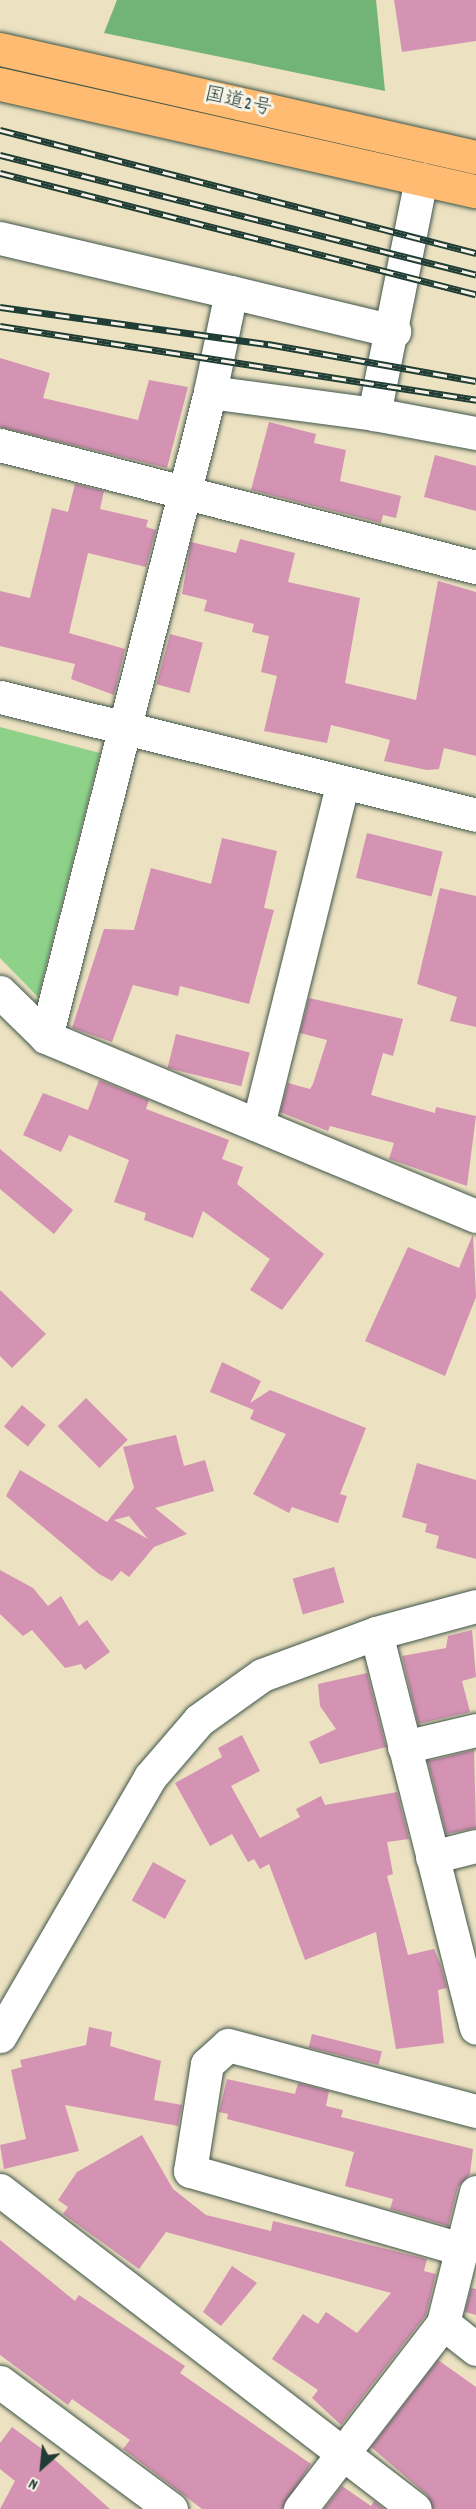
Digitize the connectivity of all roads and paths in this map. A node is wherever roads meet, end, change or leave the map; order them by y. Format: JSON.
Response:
{"nodes":[{"id":1,"x":0,"y":49,"type":"edge"},
{"id":2,"x":0,"y":84,"type":"edge"},
{"id":3,"x":476,"y":157,"type":"edge"},
{"id":4,"x":421,"y":179,"type":"junction"},
{"id":5,"x":476,"y":191,"type":"edge"},
{"id":6,"x":0,"y":238,"type":"edge"},
{"id":7,"x":231,"y":292,"type":"junction"},
{"id":8,"x":394,"y":331,"type":"junction"},
{"id":9,"x":210,"y":392,"type":"junction"},
{"id":10,"x":374,"y":414,"type":"junction"},
{"id":11,"x":476,"y":433,"type":"edge"},
{"id":12,"x":0,"y":445,"type":"edge"},
{"id":13,"x":185,"y":489,"type":"junction"},
{"id":14,"x":476,"y":567,"type":"edge"},
{"id":15,"x":0,"y":697,"type":"edge"},
{"id":16,"x":123,"y":729,"type":"junction"},
{"id":17,"x":343,"y":782,"type":"junction"},
{"id":18,"x":476,"y":815,"type":"edge"},
{"id":19,"x":0,"y":992,"type":"edge"},
{"id":20,"x":46,"y":1037,"type":"junction"},
{"id":21,"x":258,"y":1125,"type":"junction"},
{"id":22,"x":476,"y":1216,"type":"edge"},
{"id":23,"x":476,"y":1606,"type":"edge"},
{"id":24,"x":376,"y":1633,"type":"junction"},
{"id":25,"x":476,"y":1730,"type":"edge"},
{"id":26,"x":404,"y":1747,"type":"junction"},
{"id":27,"x":476,"y":1845,"type":"edge"},
{"id":28,"x":432,"y":1857,"type":"junction"},
{"id":29,"x":467,"y":1957,"type":"edge"},
{"id":30,"x":476,"y":2028,"type":"edge"},
{"id":31,"x":0,"y":2036,"type":"edge"},
{"id":32,"x":476,"y":2111,"type":"edge"},
{"id":33,"x":0,"y":2190,"type":"edge"},
{"id":34,"x":476,"y":2192,"type":"edge"},
{"id":35,"x":461,"y":2249,"type":"junction"},
{"id":36,"x":443,"y":2323,"type":"junction"},
{"id":37,"x":476,"y":2349,"type":"edge"},
{"id":38,"x":0,"y":2382,"type":"edge"},
{"id":39,"x":342,"y":2455,"type":"junction"},
{"id":40,"x":171,"y":2509,"type":"edge"},
{"id":41,"x":300,"y":2509,"type":"edge"},
{"id":42,"x":415,"y":2509,"type":"edge"}],
"edges":[{"from":1,"to":3,"type":"highway","name":"国道2号"},
{"from":2,"to":4,"type":"highway","name":"国道2号"},
{"from":4,"to":5,"type":"highway","name":"国道2号"},
{"from":4,"to":8,"type":"street"},
{"from":6,"to":7,"type":"street"},
{"from":7,"to":8,"type":"street"},
{"from":7,"to":9,"type":"street"},
{"from":8,"to":10,"type":"street"},
{"from":9,"to":10,"type":"street"},
{"from":9,"to":13,"type":"street"},
{"from":10,"to":11,"type":"street"},
{"from":12,"to":13,"type":"street"},
{"from":13,"to":14,"type":"street"},
{"from":13,"to":16,"type":"street"},
{"from":15,"to":16,"type":"street"},
{"from":16,"to":17,"type":"street"},
{"from":16,"to":20,"type":"street"},
{"from":17,"to":18,"type":"street"},
{"from":17,"to":21,"type":"street"},
{"from":19,"to":20,"type":"street"},
{"from":20,"to":21,"type":"street"},
{"from":21,"to":22,"type":"street"},
{"from":23,"to":24,"type":"street"},
{"from":24,"to":26,"type":"street"},
{"from":24,"to":31,"type":"street"},
{"from":25,"to":26,"type":"street"},
{"from":26,"to":28,"type":"street"},
{"from":27,"to":28,"type":"street"},
{"from":28,"to":29,"type":"street"},
{"from":29,"to":30,"type":"street"},
{"from":32,"to":35,"type":"street"},
{"from":33,"to":39,"type":"street"},
{"from":34,"to":35,"type":"street"},
{"from":35,"to":36,"type":"street"},
{"from":36,"to":37,"type":"street"},
{"from":36,"to":39,"type":"street"},
{"from":38,"to":40,"type":"street"},
{"from":39,"to":41,"type":"street"},
{"from":39,"to":42,"type":"street"}]}
